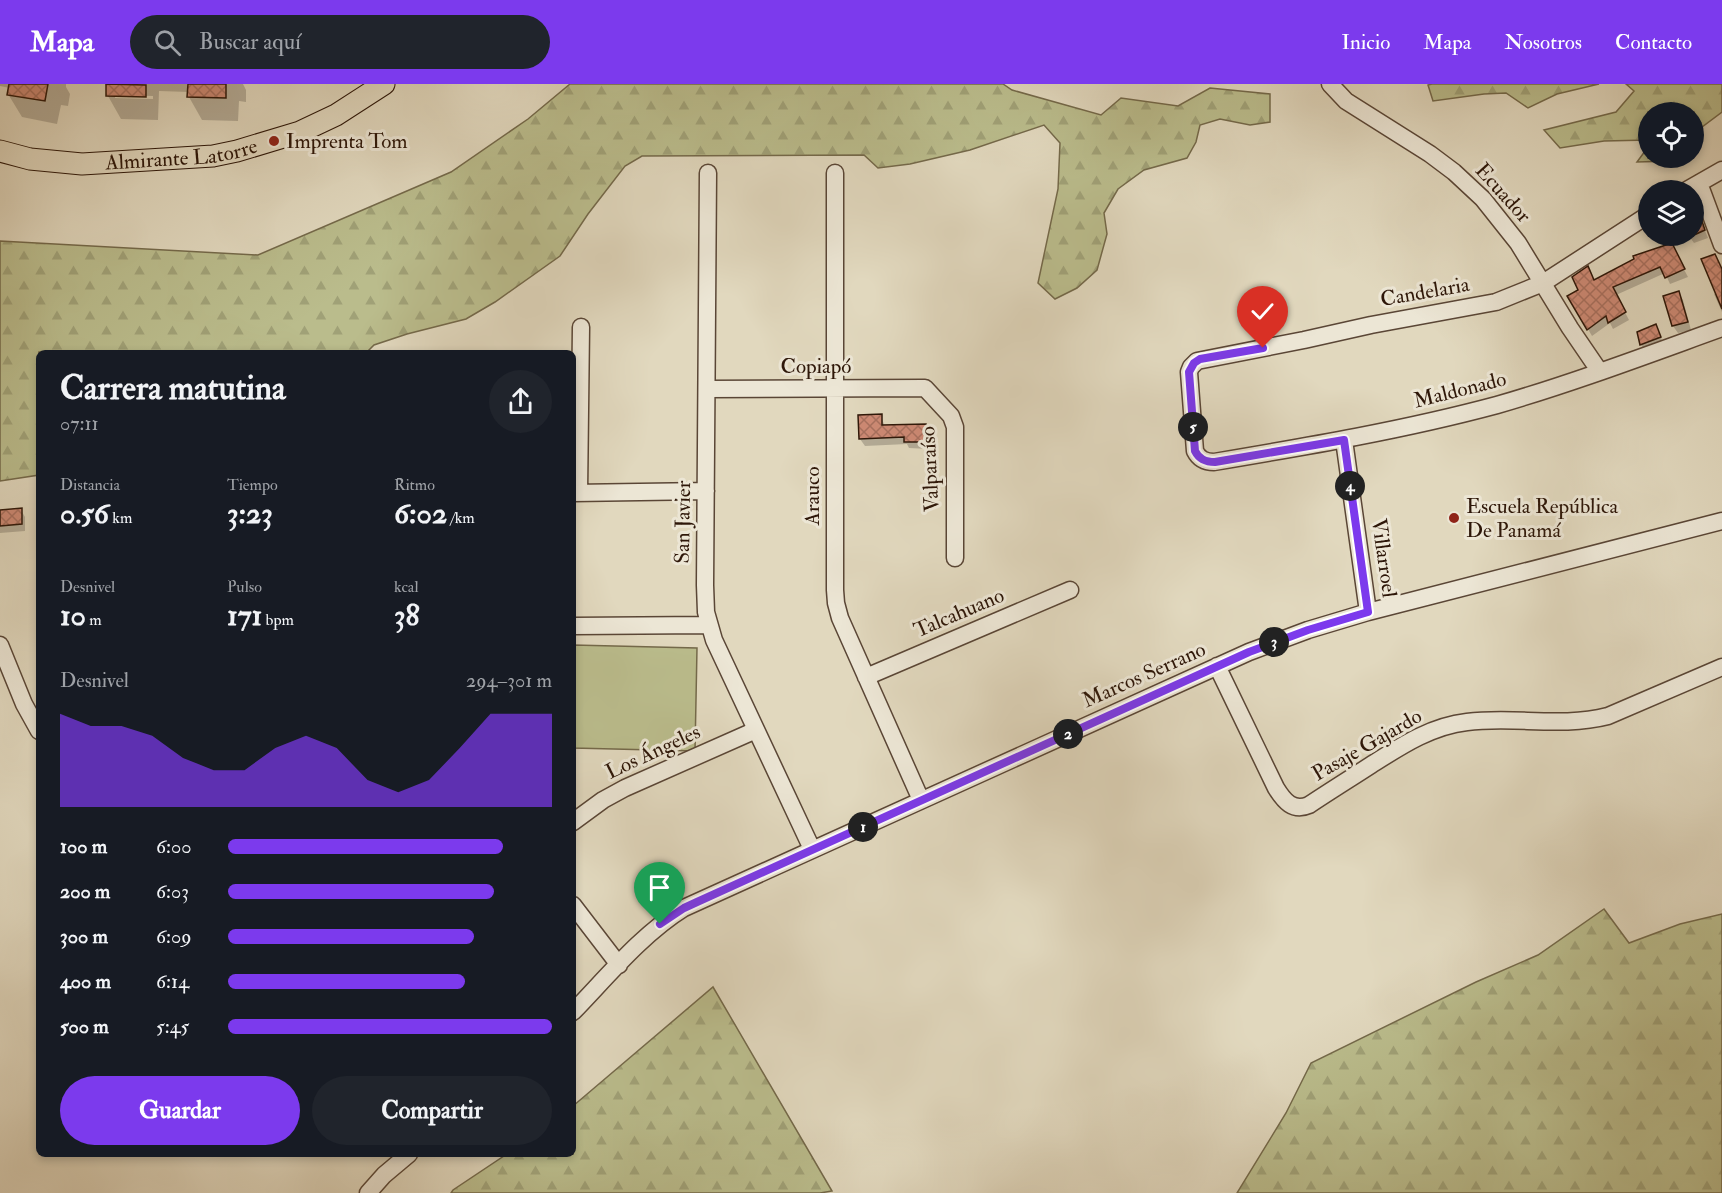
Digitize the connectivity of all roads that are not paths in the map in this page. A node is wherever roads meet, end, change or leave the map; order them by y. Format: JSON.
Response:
{"nodes":[{"id":1,"x":1330,"y":84,"type":"edge"},
{"id":2,"x":379,"y":86,"type":"edge"},
{"id":3,"x":0,"y":152,"type":"edge"},
{"id":4,"x":1722,"y":170,"type":"edge"},
{"id":5,"x":708,"y":173,"type":"dead end"},
{"id":6,"x":836,"y":173,"type":"dead end"},
{"id":7,"x":1704,"y":181,"type":"edge"},
{"id":8,"x":1704,"y":209,"type":"edge"},
{"id":9,"x":1638,"y":221,"type":"edge"},
{"id":10,"x":1722,"y":245,"type":"edge"},
{"id":11,"x":1542,"y":283,"type":"junction"},
{"id":12,"x":581,"y":327,"type":"dead end"},
{"id":13,"x":1722,"y":328,"type":"edge"},
{"id":14,"x":1600,"y":372,"type":"junction"},
{"id":15,"x":925,"y":387,"type":"joint"},
{"id":16,"x":835,"y":388,"type":"junction"},
{"id":17,"x":706,"y":389,"type":"junction"},
{"id":18,"x":1344,"y":440,"type":"junction"},
{"id":19,"x":1201,"y":458,"type":"joint"},
{"id":20,"x":706,"y":491,"type":"junction"},
{"id":21,"x":576,"y":493,"type":"edge"},
{"id":22,"x":1722,"y":521,"type":"edge"},
{"id":23,"x":955,"y":558,"type":"dead end"},
{"id":24,"x":1070,"y":590,"type":"dead end"},
{"id":25,"x":1368,"y":612,"type":"junction"},
{"id":26,"x":709,"y":625,"type":"junction"},
{"id":27,"x":576,"y":626,"type":"edge"},
{"id":28,"x":0,"y":645,"type":"edge"},
{"id":29,"x":1217,"y":666,"type":"junction"},
{"id":30,"x":1722,"y":667,"type":"edge"},
{"id":31,"x":866,"y":677,"type":"junction"},
{"id":32,"x":36,"y":725,"type":"edge"},
{"id":33,"x":756,"y":730,"type":"junction"},
{"id":34,"x":921,"y":800,"type":"junction"},
{"id":35,"x":576,"y":820,"type":"edge"},
{"id":36,"x":812,"y":849,"type":"junction"},
{"id":37,"x":576,"y":909,"type":"edge"},
{"id":38,"x":619,"y":965,"type":"junction"},
{"id":39,"x":576,"y":1009,"type":"edge"},
{"id":40,"x":405,"y":1157,"type":"edge"},
{"id":41,"x":368,"y":1193,"type":"edge"}],
"edges":[{"from":1,"to":11,"type":"street","name":"Ecuador"},
{"from":2,"to":3,"type":"main road","name":"Almirante Latorre"},
{"from":4,"to":7,"type":"street"},
{"from":5,"to":17,"type":"street","name":"San Javier"},
{"from":6,"to":16,"type":"street","name":"Arauco"},
{"from":8,"to":10,"type":"street"},
{"from":9,"to":11,"type":"street","name":"Candelaria"},
{"from":11,"to":14,"type":"street","name":"Ecuador"},
{"from":11,"to":19,"type":"street","name":"Candelaria"},
{"from":12,"to":21,"type":"street"},
{"from":13,"to":14,"type":"street","name":"Maldonado"},
{"from":14,"to":18,"type":"street","name":"Maldonado"},
{"from":15,"to":16,"type":"street","name":"Copiapó"},
{"from":15,"to":23,"type":"street","name":"Valparaíso"},
{"from":16,"to":17,"type":"street","name":"Copiapó"},
{"from":16,"to":31,"type":"street","name":"Arauco"},
{"from":17,"to":20,"type":"street","name":"San Javier"},
{"from":18,"to":19,"type":"street","name":"Maldonado"},
{"from":18,"to":25,"type":"street","name":"Villarroel"},
{"from":20,"to":21,"type":"street"},
{"from":20,"to":26,"type":"street","name":"San Javier"},
{"from":22,"to":25,"type":"street","name":"Marcos Serrano"},
{"from":24,"to":31,"type":"street","name":"Talcahuano"},
{"from":25,"to":29,"type":"street","name":"Marcos Serrano"},
{"from":26,"to":27,"type":"street"},
{"from":26,"to":33,"type":"street","name":"San Javier"},
{"from":28,"to":32,"type":"street"},
{"from":29,"to":30,"type":"street","name":"Pasaje Gajardo"},
{"from":29,"to":34,"type":"street","name":"Marcos Serrano"},
{"from":31,"to":34,"type":"street","name":"Arauco"},
{"from":33,"to":35,"type":"street","name":"Los Ángeles"},
{"from":33,"to":36,"type":"street","name":"San Javier"},
{"from":34,"to":36,"type":"street","name":"Marcos Serrano"},
{"from":36,"to":38,"type":"street","name":"Marcos Serrano"},
{"from":37,"to":38,"type":"street"},
{"from":38,"to":39,"type":"street","name":"Marcos Serrano"},
{"from":40,"to":41,"type":"street"}]}
